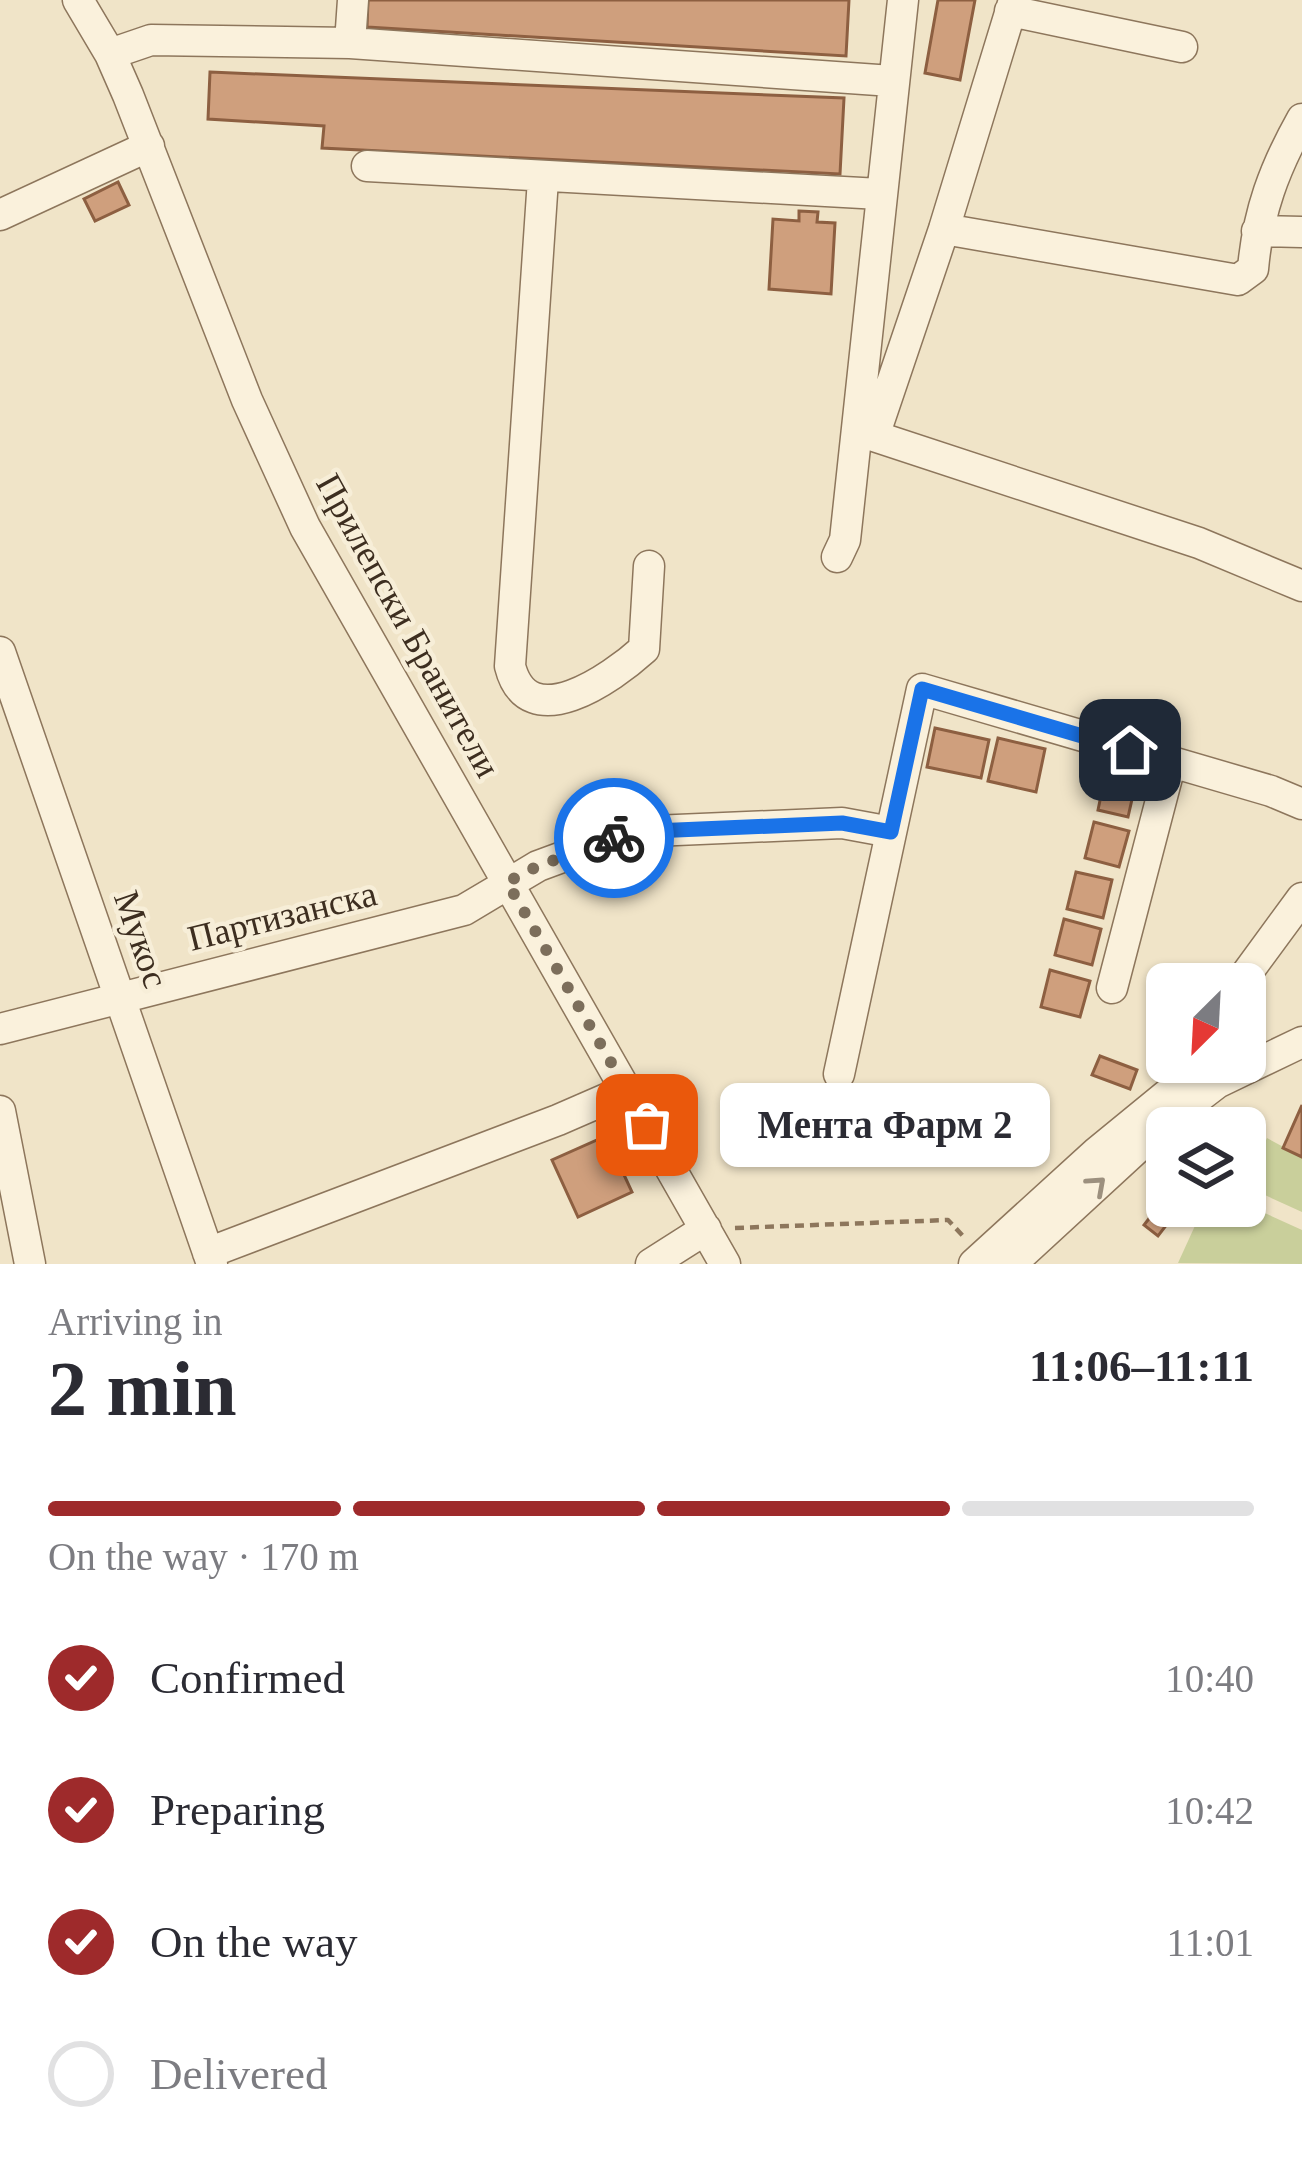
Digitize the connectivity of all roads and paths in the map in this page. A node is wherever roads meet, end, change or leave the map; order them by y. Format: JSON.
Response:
{"nodes":[{"id":1,"x":78,"y":0,"type":"edge"},
{"id":2,"x":353,"y":0,"type":"edge"},
{"id":3,"x":903,"y":0,"type":"edge"},
{"id":4,"x":1012,"y":5,"type":"edge"},
{"id":5,"x":350,"y":43,"type":"junction"},
{"id":6,"x":1182,"y":46,"type":"dead end"},
{"id":7,"x":110,"y":54,"type":"junction"},
{"id":8,"x":892,"y":81,"type":"junction"},
{"id":9,"x":1302,"y":119,"type":"edge"},
{"id":10,"x":149,"y":146,"type":"junction"},
{"id":11,"x":367,"y":166,"type":"dead end"},
{"id":12,"x":544,"y":179,"type":"junction"},
{"id":13,"x":880,"y":194,"type":"junction"},
{"id":14,"x":0,"y":215,"type":"edge"},
{"id":15,"x":944,"y":229,"type":"junction"},
{"id":16,"x":1257,"y":231,"type":"junction"},
{"id":17,"x":1302,"y":232,"type":"edge"},
{"id":18,"x":837,"y":557,"type":"dead end"},
{"id":19,"x":649,"y":566,"type":"dead end"},
{"id":20,"x":1302,"y":586,"type":"edge"},
{"id":21,"x":0,"y":652,"type":"edge"},
{"id":22,"x":1172,"y":762,"type":"junction"},
{"id":23,"x":1302,"y":804,"type":"edge"},
{"id":24,"x":891,"y":832,"type":"junction"},
{"id":25,"x":507,"y":882,"type":"junction"},
{"id":26,"x":1302,"y":898,"type":"edge"},
{"id":27,"x":1254,"y":963,"type":"edge"},
{"id":28,"x":1112,"y":988,"type":"dead end"},
{"id":29,"x":121,"y":995,"type":"junction"},
{"id":30,"x":1302,"y":1021,"type":"edge"},
{"id":31,"x":0,"y":1029,"type":"edge"},
{"id":32,"x":1266,"y":1037,"type":"edge"},
{"id":33,"x":1302,"y":1042,"type":"edge"},
{"id":34,"x":1266,"y":1052,"type":"edge"},
{"id":35,"x":839,"y":1073,"type":"dead end"},
{"id":36,"x":1188,"y":1083,"type":"edge"},
{"id":37,"x":627,"y":1090,"type":"junction"},
{"id":38,"x":0,"y":1111,"type":"edge"},
{"id":39,"x":706,"y":1229,"type":"junction"},
{"id":40,"x":210,"y":1258,"type":"edge"},
{"id":41,"x":989,"y":1261,"type":"edge"},
{"id":42,"x":30,"y":1264,"type":"edge"},
{"id":43,"x":652,"y":1264,"type":"edge"},
{"id":44,"x":725,"y":1264,"type":"edge"}],
"edges":[{"from":1,"to":7,"type":"street","name":"Прилепски Бранители"},
{"from":2,"to":5,"type":"street"},
{"from":3,"to":8,"type":"street"},
{"from":4,"to":6,"type":"street"},
{"from":4,"to":15,"type":"street"},
{"from":5,"to":7,"type":"street"},
{"from":5,"to":8,"type":"street"},
{"from":7,"to":10,"type":"street","name":"Прилепски Бранители"},
{"from":8,"to":13,"type":"street"},
{"from":9,"to":16,"type":"street"},
{"from":10,"to":14,"type":"street"},
{"from":10,"to":25,"type":"street","name":"Прилепски Бранители"},
{"from":11,"to":12,"type":"street"},
{"from":12,"to":13,"type":"street"},
{"from":12,"to":19,"type":"street"},
{"from":13,"to":18,"type":"street"},
{"from":15,"to":16,"type":"street"},
{"from":15,"to":20,"type":"street"},
{"from":16,"to":17,"type":"street"},
{"from":21,"to":29,"type":"street","name":"Мукос"},
{"from":22,"to":23,"type":"street"},
{"from":22,"to":24,"type":"street"},
{"from":22,"to":28,"type":"street"},
{"from":24,"to":25,"type":"street","name":"Партизанска"},
{"from":24,"to":35,"type":"street"},
{"from":25,"to":29,"type":"street","name":"Партизанска"},
{"from":25,"to":37,"type":"street","name":"Прилепски Бранители"},
{"from":26,"to":27,"type":"street"},
{"from":29,"to":31,"type":"street","name":"Партизанска"},
{"from":29,"to":40,"type":"street","name":"Мукос"},
{"from":30,"to":32,"type":"street"},
{"from":33,"to":34,"type":"street"},
{"from":36,"to":41,"type":"street"},
{"from":37,"to":39,"type":"street","name":"Прилепски Бранители"},
{"from":37,"to":40,"type":"street","name":"Мукос"},
{"from":38,"to":42,"type":"street"},
{"from":39,"to":41,"type":"path"},
{"from":39,"to":43,"type":"street"},
{"from":39,"to":44,"type":"street","name":"Прилепски Бранители"}]}
